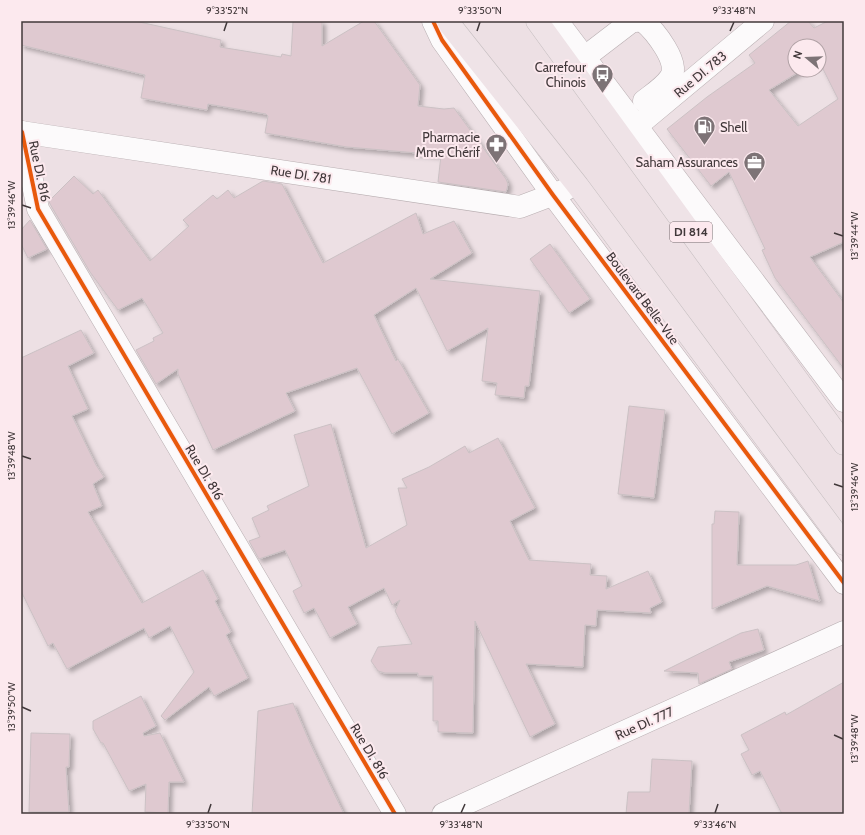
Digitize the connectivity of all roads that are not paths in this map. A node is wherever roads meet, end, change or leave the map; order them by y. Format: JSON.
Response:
{"nodes":[{"id":1,"x":433,"y":21,"type":"edge"},
{"id":2,"x":446,"y":21,"type":"edge"},
{"id":3,"x":537,"y":21,"type":"edge"},
{"id":4,"x":557,"y":21,"type":"edge"},
{"id":5,"x":636,"y":21,"type":"edge"},
{"id":6,"x":643,"y":21,"type":"edge"},
{"id":7,"x":763,"y":21,"type":"edge"},
{"id":8,"x":585,"y":57,"type":"junction"},
{"id":9,"x":633,"y":121,"type":"junction"},
{"id":10,"x":21,"y":132,"type":"edge"},
{"id":11,"x":578,"y":186,"type":"junction"},
{"id":12,"x":552,"y":195,"type":"junction"},
{"id":13,"x":844,"y":401,"type":"edge"},
{"id":14,"x":844,"y":444,"type":"edge"},
{"id":15,"x":844,"y":544,"type":"edge"},
{"id":16,"x":844,"y":583,"type":"edge"},
{"id":17,"x":844,"y":632,"type":"edge"},
{"id":18,"x":395,"y":814,"type":"edge"},
{"id":19,"x":443,"y":814,"type":"edge"}],
"edges":[{"from":1,"to":12,"type":"street","name":"Boulevard Belle-Vue"},
{"from":2,"to":11,"type":"main road","name":"Boulevard Belle-Vue"},
{"from":3,"to":14,"type":"main road","number":"DI 814"},
{"from":4,"to":8,"type":"street"},
{"from":5,"to":8,"type":"street"},
{"from":6,"to":9,"type":"street"},
{"from":7,"to":9,"type":"street","name":"Rue DI. 783"},
{"from":8,"to":9,"type":"street"},
{"from":9,"to":13,"type":"street"},
{"from":10,"to":12,"type":"street","name":"Rue DI. 781"},
{"from":10,"to":18,"type":"street","name":"Rue DI. 816"},
{"from":11,"to":12,"type":"street","name":"Rue DI. 781"},
{"from":11,"to":15,"type":"main road","name":"Boulevard Belle-Vue"},
{"from":12,"to":16,"type":"street","name":"Boulevard Belle-Vue"},
{"from":17,"to":19,"type":"street","name":"Rue DI. 777"}]}
